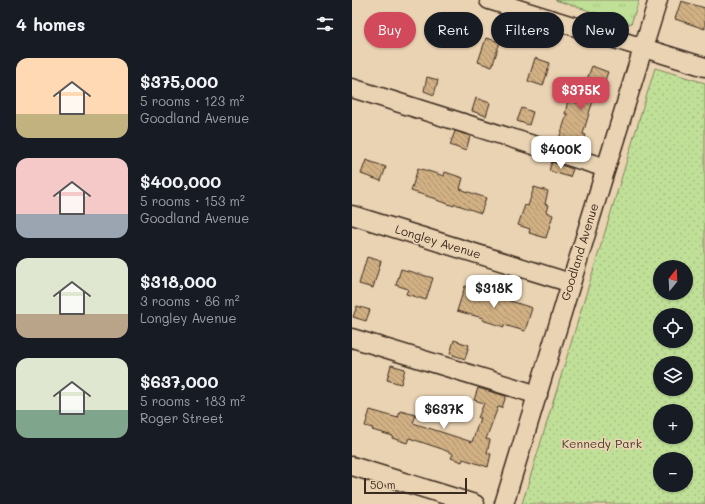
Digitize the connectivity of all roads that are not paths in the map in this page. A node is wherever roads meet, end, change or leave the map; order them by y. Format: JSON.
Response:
{"nodes":[{"id":1,"x":489,"y":0,"type":"edge"},
{"id":2,"x":658,"y":0,"type":"edge"},
{"id":3,"x":643,"y":48,"type":"junction"},
{"id":4,"x":705,"y":67,"type":"edge"},
{"id":5,"x":352,"y":88,"type":"edge"},
{"id":6,"x":606,"y":168,"type":"junction"},
{"id":7,"x":352,"y":215,"type":"edge"},
{"id":8,"x":571,"y":283,"type":"junction"},
{"id":9,"x":352,"y":338,"type":"edge"},
{"id":10,"x":538,"y":395,"type":"junction"},
{"id":11,"x":352,"y":466,"type":"edge"},
{"id":12,"x":475,"y":504,"type":"edge"},
{"id":13,"x":504,"y":504,"type":"edge"}],
"edges":[{"from":1,"to":3,"type":"street"},
{"from":2,"to":3,"type":"street","name":"Goodland Avenue"},
{"from":3,"to":4,"type":"street"},
{"from":3,"to":6,"type":"street","name":"Goodland Avenue"},
{"from":5,"to":6,"type":"street"},
{"from":6,"to":8,"type":"street","name":"Goodland Avenue"},
{"from":7,"to":8,"type":"street","name":"Longley Avenue"},
{"from":8,"to":10,"type":"street","name":"Goodland Avenue"},
{"from":9,"to":10,"type":"street"},
{"from":10,"to":13,"type":"street","name":"Goodland Avenue"},
{"from":11,"to":12,"type":"street"}]}
